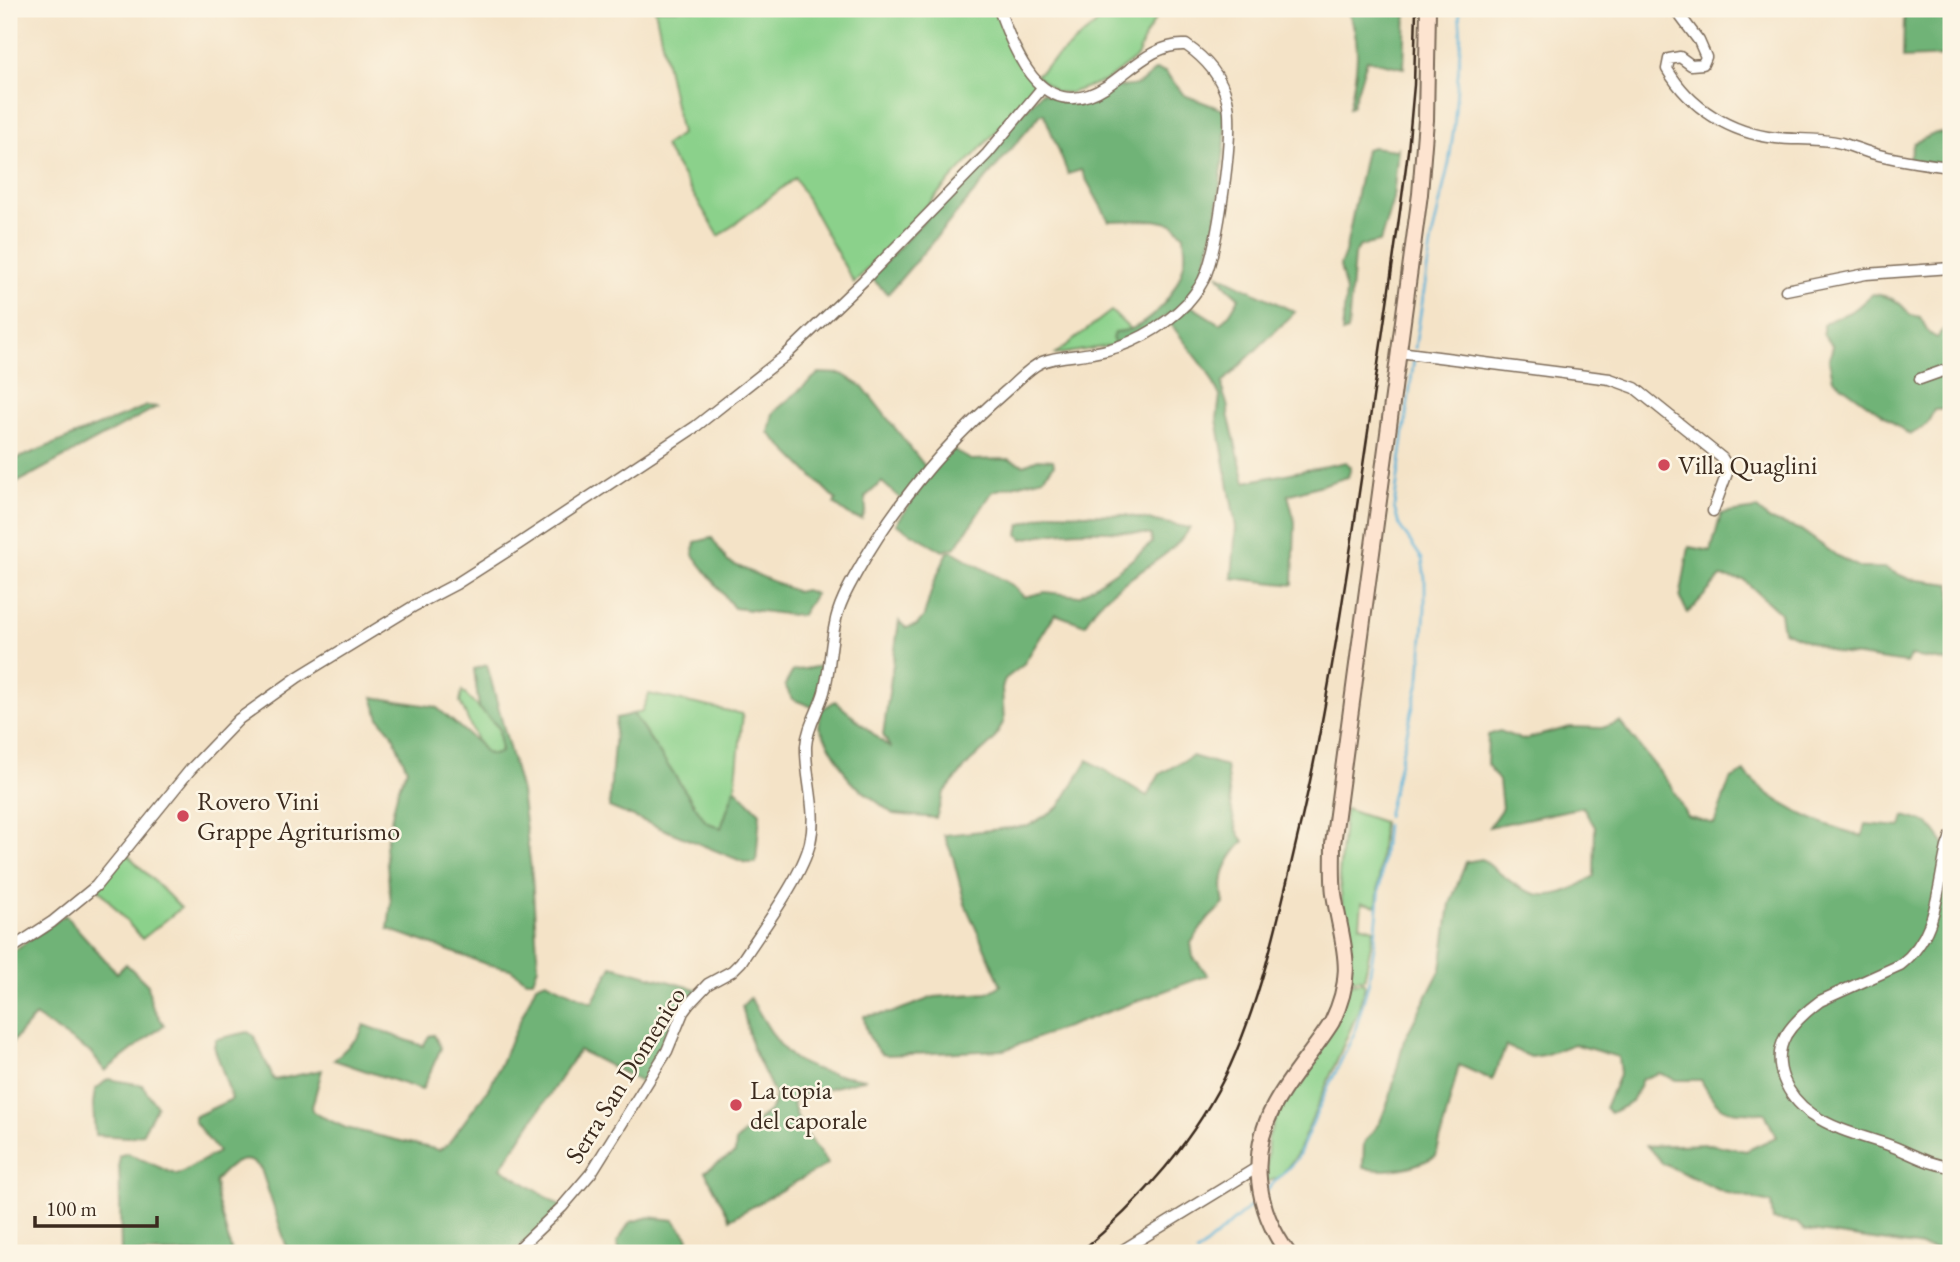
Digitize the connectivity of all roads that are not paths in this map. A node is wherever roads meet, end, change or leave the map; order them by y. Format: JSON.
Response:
{"nodes":[{"id":1,"x":999,"y":9,"type":"edge"},
{"id":2,"x":1428,"y":9,"type":"edge"},
{"id":3,"x":1675,"y":9,"type":"edge"},
{"id":4,"x":1042,"y":88,"type":"junction"},
{"id":5,"x":1951,"y":167,"type":"edge"},
{"id":6,"x":1951,"y":268,"type":"edge"},
{"id":7,"x":1786,"y":290,"type":"dead end"},
{"id":8,"x":1399,"y":352,"type":"junction"},
{"id":9,"x":1951,"y":368,"type":"edge"},
{"id":10,"x":1920,"y":379,"type":"dead end"},
{"id":11,"x":1713,"y":511,"type":"dead end"},
{"id":12,"x":1951,"y":836,"type":"edge"},
{"id":13,"x":9,"y":950,"type":"edge"},
{"id":14,"x":1258,"y":1167,"type":"junction"},
{"id":15,"x":1951,"y":1167,"type":"edge"},
{"id":16,"x":514,"y":1253,"type":"edge"},
{"id":17,"x":1118,"y":1253,"type":"edge"},
{"id":18,"x":1289,"y":1253,"type":"edge"}],
"edges":[{"from":1,"to":4,"type":"street"},
{"from":2,"to":8,"type":"street"},
{"from":3,"to":5,"type":"street"},
{"from":4,"to":13,"type":"street"},
{"from":4,"to":16,"type":"street","name":"Serra San Domenico"},
{"from":6,"to":7,"type":"street"},
{"from":8,"to":11,"type":"street"},
{"from":8,"to":14,"type":"street"},
{"from":9,"to":10,"type":"street"},
{"from":12,"to":15,"type":"street"},
{"from":14,"to":17,"type":"street"},
{"from":14,"to":18,"type":"street"}]}
